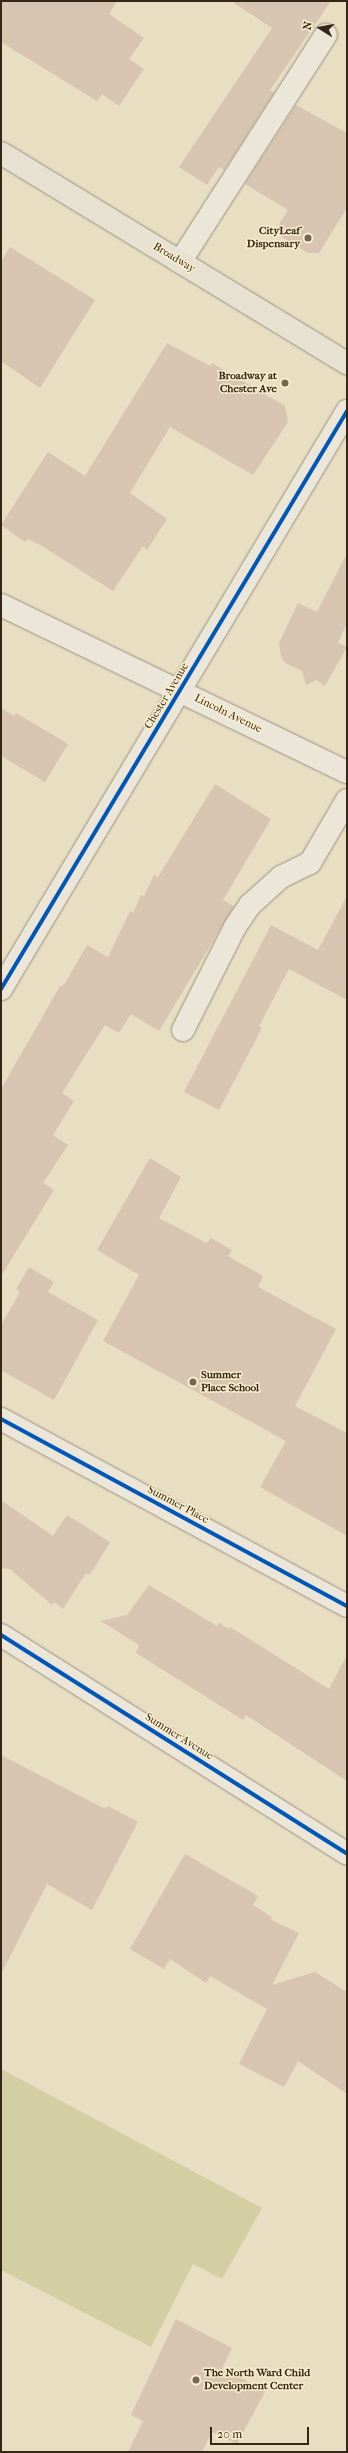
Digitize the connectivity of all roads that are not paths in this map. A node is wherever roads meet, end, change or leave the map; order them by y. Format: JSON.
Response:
{"nodes":[{"id":1,"x":326,"y":35,"type":"dead end"},
{"id":2,"x":1,"y":153,"type":"edge"},
{"id":3,"x":180,"y":262,"type":"junction"},
{"id":4,"x":347,"y":363,"type":"edge"},
{"id":5,"x":347,"y":411,"type":"edge"},
{"id":6,"x":1,"y":605,"type":"edge"},
{"id":7,"x":180,"y":691,"type":"junction"},
{"id":8,"x":347,"y":772,"type":"edge"},
{"id":9,"x":347,"y":800,"type":"edge"},
{"id":10,"x":1,"y":989,"type":"edge"},
{"id":11,"x":183,"y":1030,"type":"dead end"},
{"id":12,"x":1,"y":1419,"type":"edge"},
{"id":13,"x":347,"y":1606,"type":"edge"},
{"id":14,"x":1,"y":1635,"type":"edge"},
{"id":15,"x":347,"y":1854,"type":"edge"}],
"edges":[{"from":1,"to":3,"type":"street"},
{"from":2,"to":3,"type":"main road","name":"Broadway"},
{"from":3,"to":4,"type":"main road","name":"Broadway"},
{"from":5,"to":7,"type":"street","name":"Chester Avenue"},
{"from":6,"to":7,"type":"street","name":"Lincoln Avenue"},
{"from":7,"to":8,"type":"street","name":"Lincoln Avenue"},
{"from":7,"to":10,"type":"street","name":"Chester Avenue"},
{"from":9,"to":11,"type":"street"},
{"from":12,"to":13,"type":"street","name":"Summer Place"},
{"from":14,"to":15,"type":"street","name":"Summer Avenue"}]}
